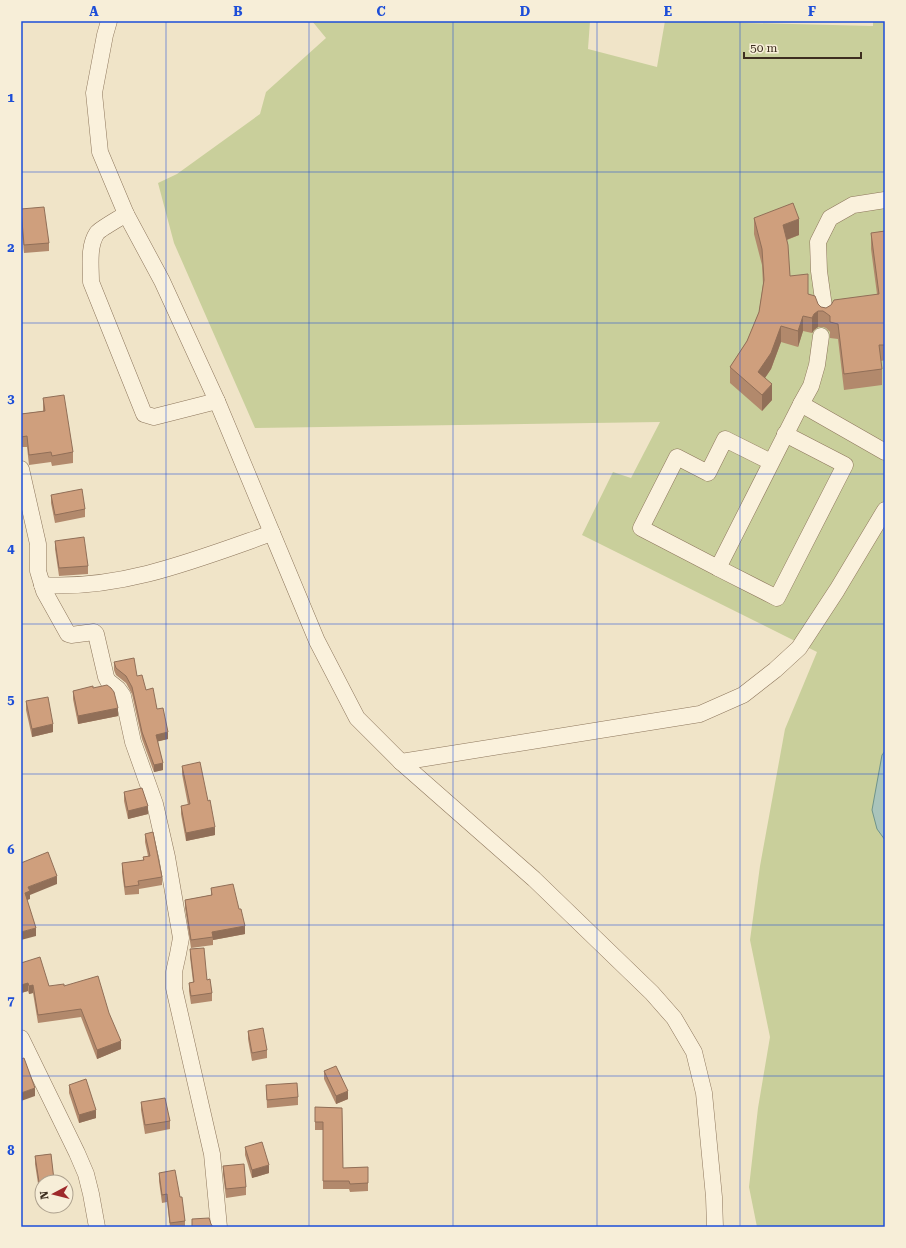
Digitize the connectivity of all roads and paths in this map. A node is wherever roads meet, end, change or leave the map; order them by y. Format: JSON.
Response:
{"nodes":[{"id":1,"x":109,"y":21,"type":"edge"},
{"id":2,"x":885,"y":200,"type":"edge"},
{"id":3,"x":126,"y":214,"type":"junction"},
{"id":4,"x":825,"y":314,"type":"edge"},
{"id":5,"x":821,"y":336,"type":"dead end"},
{"id":6,"x":217,"y":401,"type":"junction"},
{"id":7,"x":801,"y":404,"type":"junction"},
{"id":8,"x":785,"y":434,"type":"junction"},
{"id":9,"x":885,"y":452,"type":"edge"},
{"id":10,"x":771,"y":462,"type":"junction"},
{"id":11,"x":21,"y":469,"type":"edge"},
{"id":12,"x":885,"y":510,"type":"edge"},
{"id":13,"x":272,"y":533,"type":"junction"},
{"id":14,"x":718,"y":568,"type":"junction"},
{"id":15,"x":42,"y":585,"type":"junction"},
{"id":16,"x":401,"y":762,"type":"junction"},
{"id":17,"x":21,"y":1038,"type":"edge"},
{"id":18,"x":97,"y":1227,"type":"edge"},
{"id":19,"x":219,"y":1227,"type":"edge"},
{"id":20,"x":715,"y":1227,"type":"edge"}],
"edges":[{"from":1,"to":3,"type":"street"},
{"from":2,"to":4,"type":"street"},
{"from":3,"to":6,"type":"street"},
{"from":3,"to":6,"type":"street"},
{"from":5,"to":7,"type":"street"},
{"from":6,"to":13,"type":"street"},
{"from":7,"to":8,"type":"street"},
{"from":7,"to":9,"type":"street"},
{"from":8,"to":10,"type":"street"},
{"from":8,"to":14,"type":"street"},
{"from":10,"to":14,"type":"street"},
{"from":10,"to":14,"type":"street"},
{"from":11,"to":15,"type":"street"},
{"from":12,"to":16,"type":"street"},
{"from":13,"to":15,"type":"street"},
{"from":13,"to":16,"type":"street"},
{"from":15,"to":19,"type":"street"},
{"from":16,"to":20,"type":"street"},
{"from":17,"to":18,"type":"street"}]}
